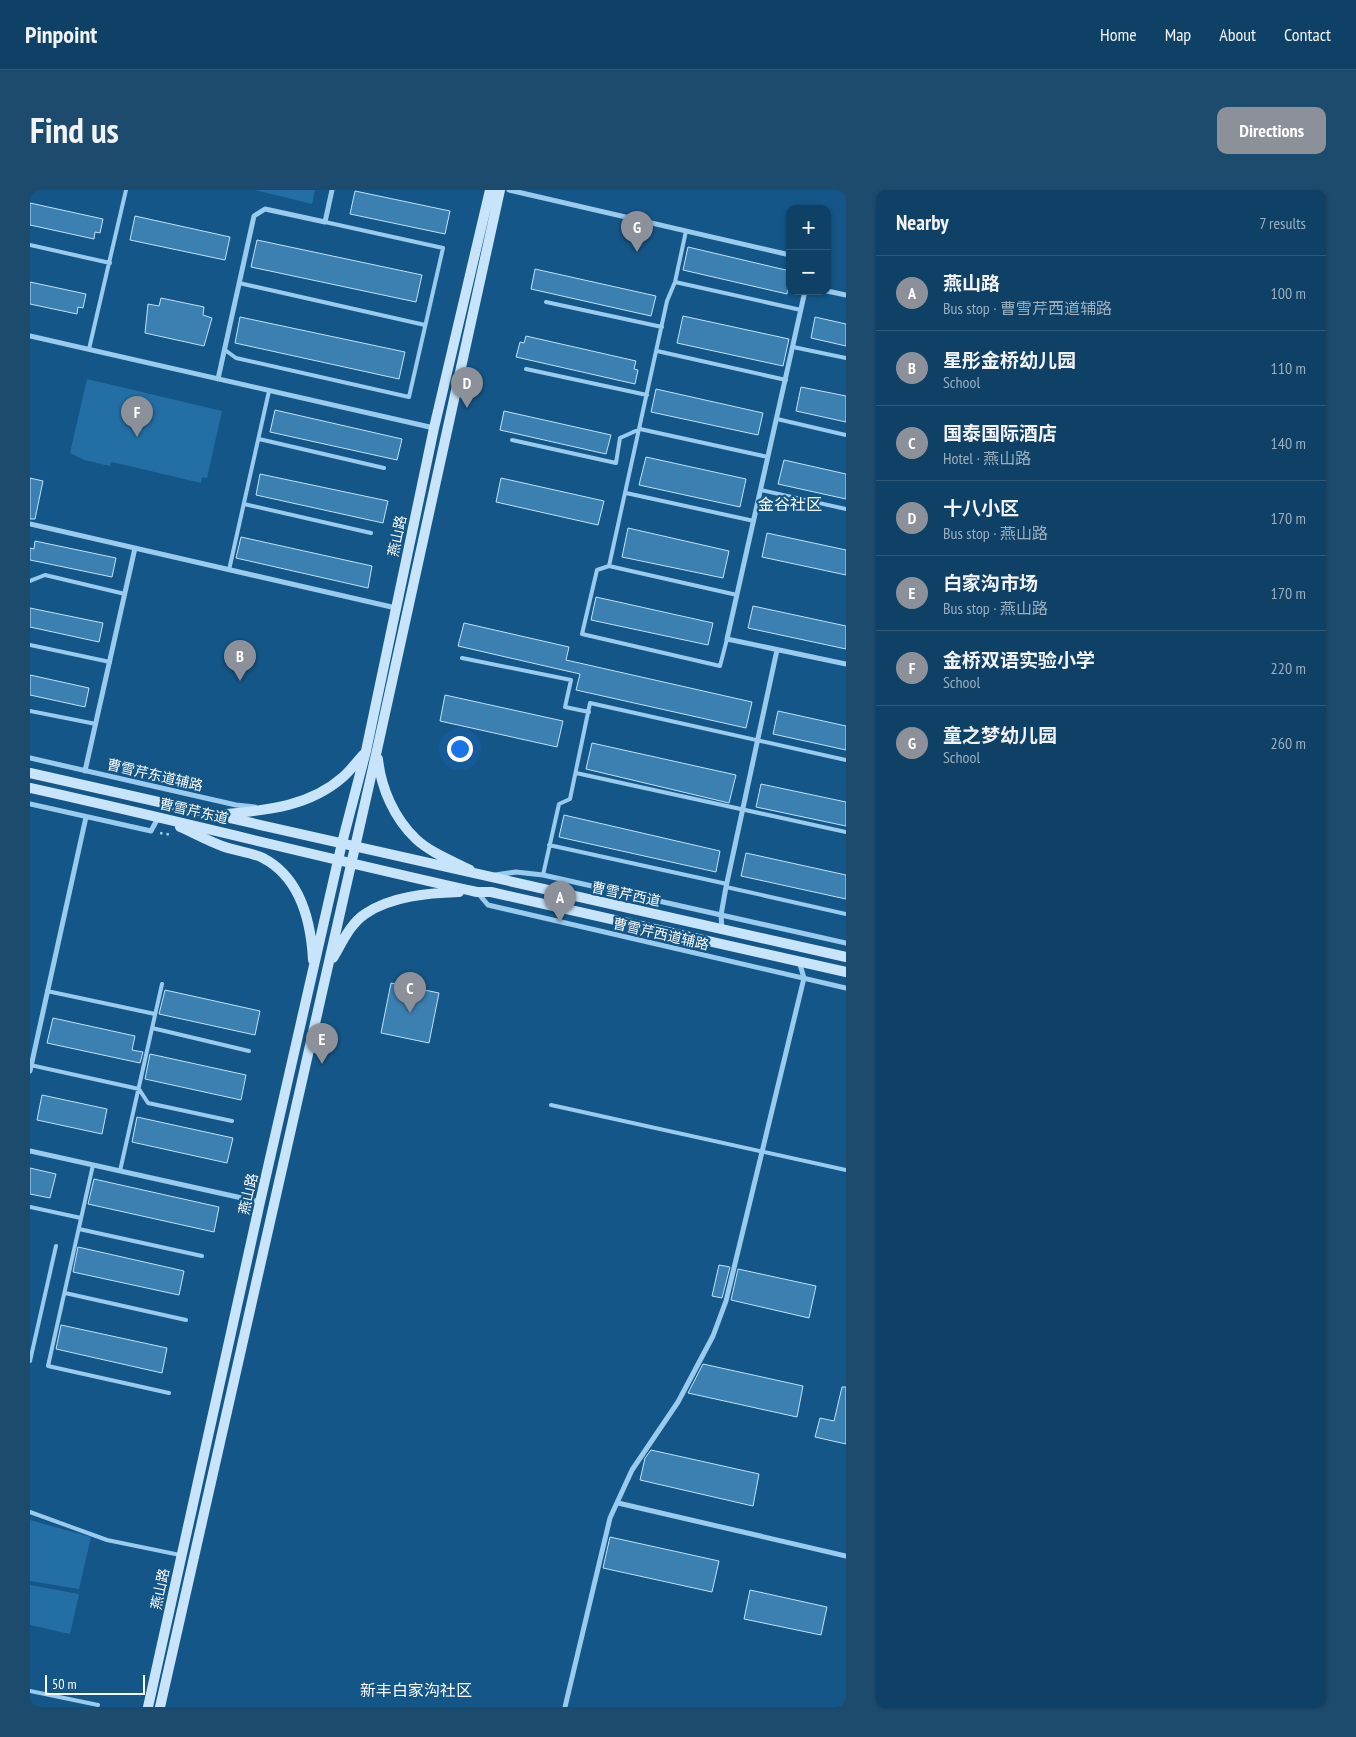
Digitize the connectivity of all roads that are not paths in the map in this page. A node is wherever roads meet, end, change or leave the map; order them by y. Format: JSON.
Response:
{"nodes":[{"id":1,"x":126,"y":190,"type":"edge"},
{"id":2,"x":332,"y":190,"type":"edge"},
{"id":3,"x":490,"y":190,"type":"edge"},
{"id":4,"x":500,"y":190,"type":"edge"},
{"id":5,"x":509,"y":190,"type":"edge"},
{"id":6,"x":324,"y":222,"type":"junction"},
{"id":7,"x":686,"y":231,"type":"junction"},
{"id":8,"x":30,"y":245,"type":"edge"},
{"id":9,"x":786,"y":254,"type":"edge"},
{"id":10,"x":110,"y":263,"type":"junction"},
{"id":11,"x":675,"y":282,"type":"junction"},
{"id":12,"x":239,"y":283,"type":"junction"},
{"id":13,"x":831,"y":292,"type":"edge"},
{"id":14,"x":804,"y":295,"type":"edge"},
{"id":15,"x":846,"y":296,"type":"edge"},
{"id":16,"x":546,"y":302,"type":"dead end"},
{"id":17,"x":801,"y":310,"type":"junction"},
{"id":18,"x":426,"y":325,"type":"junction"},
{"id":19,"x":662,"y":327,"type":"junction"},
{"id":20,"x":30,"y":336,"type":"edge"},
{"id":21,"x":793,"y":347,"type":"junction"},
{"id":22,"x":89,"y":349,"type":"junction"},
{"id":23,"x":225,"y":350,"type":"junction"},
{"id":24,"x":657,"y":351,"type":"junction"},
{"id":25,"x":846,"y":358,"type":"edge"},
{"id":26,"x":526,"y":368,"type":"dead end"},
{"id":27,"x":218,"y":379,"type":"junction"},
{"id":28,"x":786,"y":380,"type":"junction"},
{"id":29,"x":269,"y":390,"type":"junction"},
{"id":30,"x":647,"y":395,"type":"junction"},
{"id":31,"x":777,"y":419,"type":"junction"},
{"id":32,"x":434,"y":428,"type":"junction"},
{"id":33,"x":640,"y":429,"type":"junction"},
{"id":34,"x":846,"y":435,"type":"edge"},
{"id":35,"x":258,"y":439,"type":"junction"},
{"id":36,"x":512,"y":440,"type":"dead end"},
{"id":37,"x":768,"y":457,"type":"junction"},
{"id":38,"x":384,"y":468,"type":"dead end"},
{"id":39,"x":761,"y":490,"type":"junction"},
{"id":40,"x":626,"y":493,"type":"junction"},
{"id":41,"x":244,"y":504,"type":"junction"},
{"id":42,"x":846,"y":509,"type":"edge"},
{"id":43,"x":754,"y":521,"type":"junction"},
{"id":44,"x":30,"y":524,"type":"edge"},
{"id":45,"x":371,"y":533,"type":"dead end"},
{"id":46,"x":135,"y":548,"type":"junction"},
{"id":47,"x":609,"y":566,"type":"junction"},
{"id":48,"x":229,"y":570,"type":"junction"},
{"id":49,"x":30,"y":581,"type":"edge"},
{"id":50,"x":124,"y":594,"type":"junction"},
{"id":51,"x":737,"y":596,"type":"junction"},
{"id":52,"x":396,"y":608,"type":"junction"},
{"id":53,"x":727,"y":639,"type":"junction"},
{"id":54,"x":30,"y":644,"type":"edge"},
{"id":55,"x":777,"y":650,"type":"junction"},
{"id":56,"x":462,"y":658,"type":"dead end"},
{"id":57,"x":110,"y":662,"type":"junction"},
{"id":58,"x":846,"y":664,"type":"edge"},
{"id":59,"x":30,"y":711,"type":"edge"},
{"id":60,"x":588,"y":712,"type":"junction"},
{"id":61,"x":96,"y":724,"type":"junction"},
{"id":62,"x":758,"y":740,"type":"junction"},
{"id":63,"x":377,"y":750,"type":"junction"},
{"id":64,"x":366,"y":751,"type":"junction"},
{"id":65,"x":30,"y":758,"type":"edge"},
{"id":66,"x":846,"y":760,"type":"edge"},
{"id":67,"x":85,"y":771,"type":"junction"},
{"id":68,"x":30,"y":773,"type":"edge"},
{"id":69,"x":576,"y":773,"type":"junction"},
{"id":70,"x":30,"y":788,"type":"edge"},
{"id":71,"x":30,"y":804,"type":"edge"},
{"id":72,"x":743,"y":809,"type":"junction"},
{"id":73,"x":275,"y":810,"type":"junction"},
{"id":74,"x":215,"y":815,"type":"junction"},
{"id":75,"x":86,"y":817,"type":"junction"},
{"id":76,"x":159,"y":817,"type":"junction"},
{"id":77,"x":846,"y":832,"type":"edge"},
{"id":78,"x":342,"y":843,"type":"junction"},
{"id":79,"x":549,"y":845,"type":"junction"},
{"id":80,"x":355,"y":846,"type":"junction"},
{"id":81,"x":338,"y":860,"type":"junction"},
{"id":82,"x":352,"y":864,"type":"junction"},
{"id":83,"x":543,"y":875,"type":"junction"},
{"id":84,"x":485,"y":877,"type":"junction"},
{"id":85,"x":727,"y":885,"type":"junction"},
{"id":86,"x":477,"y":892,"type":"junction"},
{"id":87,"x":846,"y":914,"type":"edge"},
{"id":88,"x":721,"y":915,"type":"junction"},
{"id":89,"x":722,"y":929,"type":"junction"},
{"id":90,"x":846,"y":943,"type":"edge"},
{"id":91,"x":846,"y":957,"type":"edge"},
{"id":92,"x":799,"y":961,"type":"junction"},
{"id":93,"x":328,"y":968,"type":"junction"},
{"id":94,"x":846,"y":972,"type":"edge"},
{"id":95,"x":314,"y":974,"type":"junction"},
{"id":96,"x":804,"y":978,"type":"junction"},
{"id":97,"x":162,"y":984,"type":"dead end"},
{"id":98,"x":846,"y":988,"type":"edge"},
{"id":99,"x":47,"y":991,"type":"junction"},
{"id":100,"x":155,"y":1014,"type":"junction"},
{"id":101,"x":152,"y":1028,"type":"junction"},
{"id":102,"x":249,"y":1051,"type":"dead end"},
{"id":103,"x":30,"y":1067,"type":"edge"},
{"id":104,"x":139,"y":1089,"type":"junction"},
{"id":105,"x":551,"y":1105,"type":"dead end"},
{"id":106,"x":232,"y":1121,"type":"dead end"},
{"id":107,"x":30,"y":1151,"type":"edge"},
{"id":108,"x":762,"y":1152,"type":"junction"},
{"id":109,"x":93,"y":1165,"type":"junction"},
{"id":110,"x":846,"y":1170,"type":"edge"},
{"id":111,"x":120,"y":1171,"type":"junction"},
{"id":112,"x":260,"y":1202,"type":"junction"},
{"id":113,"x":30,"y":1207,"type":"edge"},
{"id":114,"x":81,"y":1218,"type":"junction"},
{"id":115,"x":79,"y":1229,"type":"junction"},
{"id":116,"x":56,"y":1246,"type":"dead end"},
{"id":117,"x":202,"y":1256,"type":"dead end"},
{"id":118,"x":64,"y":1293,"type":"junction"},
{"id":119,"x":186,"y":1320,"type":"dead end"},
{"id":120,"x":30,"y":1361,"type":"edge"},
{"id":121,"x":169,"y":1393,"type":"dead end"},
{"id":122,"x":618,"y":1503,"type":"junction"},
{"id":123,"x":30,"y":1512,"type":"edge"},
{"id":124,"x":182,"y":1555,"type":"junction"},
{"id":125,"x":846,"y":1556,"type":"edge"},
{"id":126,"x":30,"y":1691,"type":"edge"},
{"id":127,"x":98,"y":1705,"type":"dead end"},
{"id":128,"x":148,"y":1707,"type":"edge"},
{"id":129,"x":160,"y":1707,"type":"edge"},
{"id":130,"x":565,"y":1707,"type":"edge"}],
"edges":[{"from":1,"to":10,"type":"lane"},
{"from":2,"to":6,"type":"street"},
{"from":3,"to":32,"type":"main road","name":"燕山路"},
{"from":4,"to":63,"type":"main road","name":"燕山路"},
{"from":5,"to":7,"type":"street"},
{"from":6,"to":12,"type":"street"},
{"from":6,"to":18,"type":"lane"},
{"from":7,"to":9,"type":"street"},
{"from":7,"to":11,"type":"lane"},
{"from":8,"to":10,"type":"lane"},
{"from":10,"to":22,"type":"lane"},
{"from":11,"to":17,"type":"lane"},
{"from":11,"to":19,"type":"lane"},
{"from":12,"to":18,"type":"lane"},
{"from":12,"to":23,"type":"street"},
{"from":13,"to":15,"type":"street"},
{"from":14,"to":17,"type":"street"},
{"from":16,"to":19,"type":"lane"},
{"from":17,"to":21,"type":"street"},
{"from":18,"to":23,"type":"lane"},
{"from":19,"to":24,"type":"lane"},
{"from":20,"to":22,"type":"street"},
{"from":21,"to":25,"type":"lane"},
{"from":21,"to":28,"type":"street"},
{"from":22,"to":27,"type":"street"},
{"from":23,"to":27,"type":"street"},
{"from":24,"to":28,"type":"lane"},
{"from":24,"to":30,"type":"lane"},
{"from":26,"to":30,"type":"lane"},
{"from":27,"to":29,"type":"street"},
{"from":28,"to":31,"type":"street"},
{"from":29,"to":32,"type":"street"},
{"from":29,"to":35,"type":"lane"},
{"from":30,"to":33,"type":"lane"},
{"from":31,"to":34,"type":"lane"},
{"from":31,"to":37,"type":"street"},
{"from":32,"to":52,"type":"main road","name":"燕山路"},
{"from":33,"to":36,"type":"lane"},
{"from":33,"to":37,"type":"lane"},
{"from":33,"to":40,"type":"lane"},
{"from":35,"to":38,"type":"lane"},
{"from":35,"to":41,"type":"lane"},
{"from":37,"to":39,"type":"street"},
{"from":39,"to":42,"type":"lane"},
{"from":39,"to":43,"type":"street"},
{"from":40,"to":43,"type":"lane"},
{"from":40,"to":47,"type":"lane"},
{"from":41,"to":45,"type":"lane"},
{"from":41,"to":48,"type":"lane"},
{"from":43,"to":51,"type":"street"},
{"from":44,"to":46,"type":"street"},
{"from":46,"to":48,"type":"street"},
{"from":46,"to":50,"type":"street"},
{"from":47,"to":51,"type":"lane"},
{"from":47,"to":53,"type":"lane"},
{"from":48,"to":52,"type":"street"},
{"from":49,"to":50,"type":"lane"},
{"from":50,"to":57,"type":"street"},
{"from":51,"to":53,"type":"street"},
{"from":52,"to":64,"type":"main road","name":"燕山路"},
{"from":53,"to":55,"type":"street"},
{"from":54,"to":57,"type":"lane"},
{"from":55,"to":58,"type":"street"},
{"from":55,"to":62,"type":"street"},
{"from":56,"to":60,"type":"lane"},
{"from":57,"to":61,"type":"street"},
{"from":59,"to":61,"type":"lane"},
{"from":60,"to":62,"type":"lane"},
{"from":60,"to":69,"type":"lane"},
{"from":61,"to":67,"type":"street"},
{"from":62,"to":66,"type":"lane"},
{"from":62,"to":72,"type":"street"},
{"from":63,"to":80,"type":"main road","name":"燕山路"},
{"from":63,"to":84,"type":"main road"},
{"from":64,"to":73,"type":"main road"},
{"from":64,"to":78,"type":"main road","name":"燕山路"},
{"from":65,"to":67,"type":"street","name":"曹雪芹东道辅路"},
{"from":67,"to":73,"type":"street","name":"曹雪芹东道辅路"},
{"from":68,"to":74,"type":"main road","name":"曹雪芹东道"},
{"from":69,"to":72,"type":"lane"},
{"from":69,"to":79,"type":"lane"},
{"from":70,"to":76,"type":"main road","name":"曹雪芹东道"},
{"from":71,"to":75,"type":"street"},
{"from":72,"to":77,"type":"lane"},
{"from":72,"to":85,"type":"street"},
{"from":73,"to":74,"type":"main road"},
{"from":74,"to":78,"type":"main road","name":"曹雪芹东道"},
{"from":75,"to":76,"type":"street"},
{"from":75,"to":99,"type":"street"},
{"from":76,"to":81,"type":"main road","name":"曹雪芹东道"},
{"from":76,"to":95,"type":"main road"},
{"from":78,"to":80,"type":"main road","name":"曹雪芹西道"},
{"from":78,"to":81,"type":"main road","name":"燕山路"},
{"from":79,"to":83,"type":"lane"},
{"from":79,"to":85,"type":"lane"},
{"from":80,"to":82,"type":"main road","name":"燕山路"},
{"from":80,"to":84,"type":"main road","name":"曹雪芹西道"},
{"from":81,"to":82,"type":"main road","name":"曹雪芹东道"},
{"from":81,"to":95,"type":"main road","name":"燕山路"},
{"from":82,"to":86,"type":"main road","name":"曹雪芹西道"},
{"from":82,"to":93,"type":"main road","name":"燕山路"},
{"from":83,"to":84,"type":"street"},
{"from":83,"to":88,"type":"street"},
{"from":84,"to":89,"type":"main road","name":"曹雪芹西道"},
{"from":85,"to":87,"type":"lane"},
{"from":85,"to":88,"type":"street"},
{"from":86,"to":92,"type":"main road","name":"曹雪芹西道"},
{"from":86,"to":93,"type":"main road"},
{"from":86,"to":96,"type":"street","name":"曹雪芹西道辅路"},
{"from":88,"to":89,"type":"street"},
{"from":88,"to":90,"type":"street"},
{"from":89,"to":91,"type":"main road","name":"曹雪芹西道"},
{"from":92,"to":94,"type":"main road","name":"曹雪芹西道"},
{"from":92,"to":96,"type":"street"},
{"from":93,"to":129,"type":"main road","name":"燕山路"},
{"from":95,"to":112,"type":"main road","name":"燕山路"},
{"from":96,"to":98,"type":"street","name":"曹雪芹西道辅路"},
{"from":96,"to":108,"type":"street"},
{"from":97,"to":100,"type":"lane"},
{"from":99,"to":100,"type":"lane"},
{"from":99,"to":103,"type":"street"},
{"from":100,"to":101,"type":"lane"},
{"from":101,"to":102,"type":"lane"},
{"from":101,"to":104,"type":"lane"},
{"from":103,"to":104,"type":"lane"},
{"from":104,"to":106,"type":"lane"},
{"from":104,"to":111,"type":"lane"},
{"from":105,"to":108,"type":"lane"},
{"from":107,"to":109,"type":"street"},
{"from":108,"to":110,"type":"lane"},
{"from":108,"to":122,"type":"street"},
{"from":109,"to":111,"type":"street"},
{"from":109,"to":114,"type":"lane"},
{"from":111,"to":112,"type":"street"},
{"from":112,"to":124,"type":"main road","name":"燕山路"},
{"from":113,"to":114,"type":"lane"},
{"from":114,"to":115,"type":"lane"},
{"from":115,"to":117,"type":"lane"},
{"from":115,"to":118,"type":"lane"},
{"from":116,"to":120,"type":"lane"},
{"from":118,"to":119,"type":"lane"},
{"from":118,"to":121,"type":"lane"},
{"from":122,"to":125,"type":"street"},
{"from":122,"to":130,"type":"street"},
{"from":123,"to":124,"type":"lane"},
{"from":124,"to":128,"type":"main road","name":"燕山路"},
{"from":126,"to":127,"type":"lane"}]}
